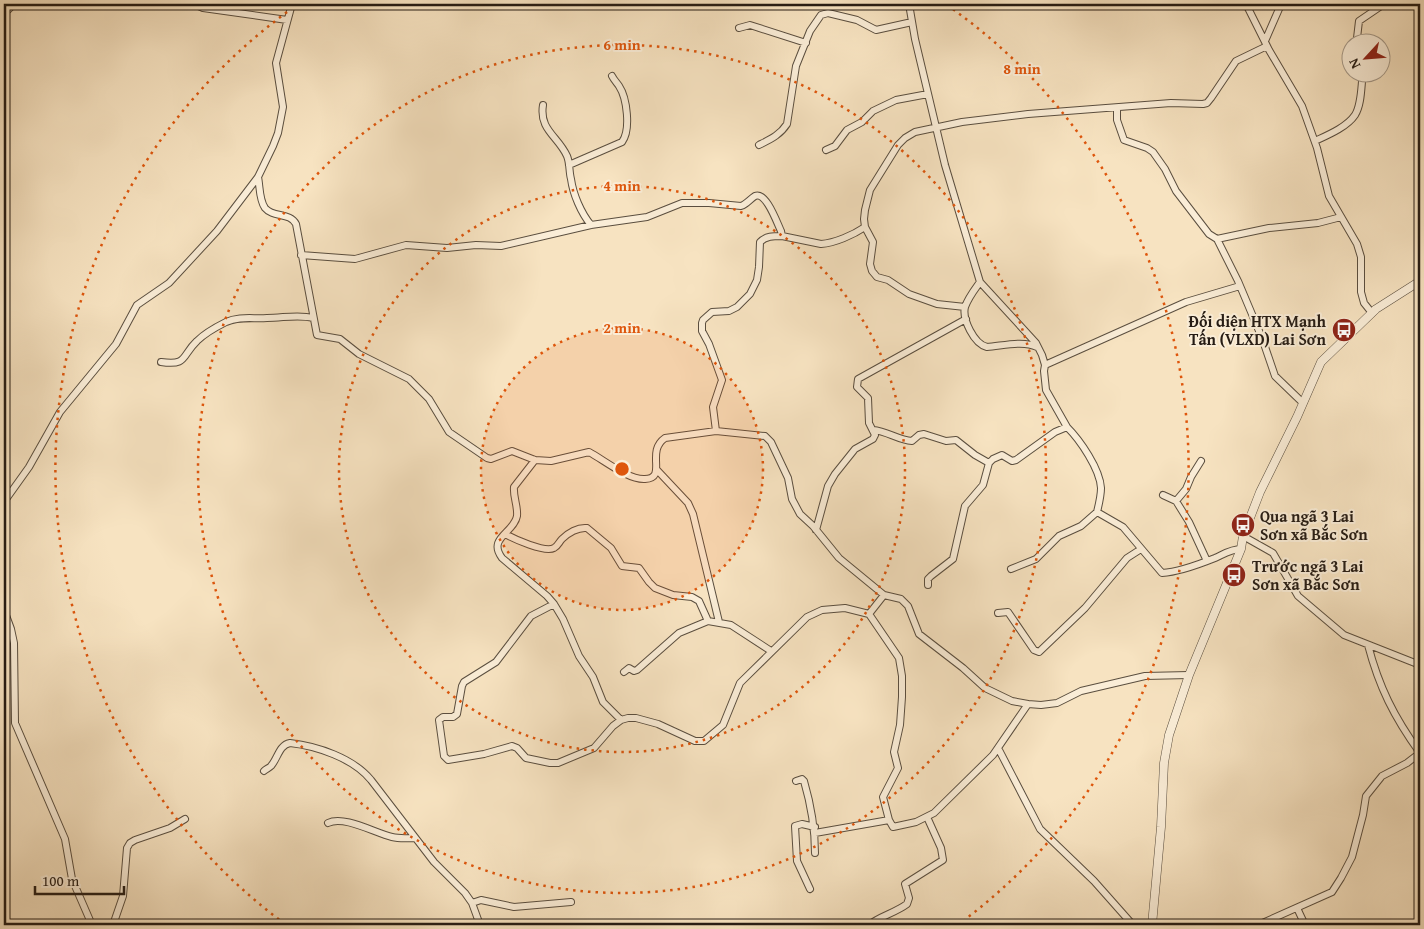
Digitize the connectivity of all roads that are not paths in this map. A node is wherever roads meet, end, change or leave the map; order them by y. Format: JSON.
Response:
{"nodes":[{"id":1,"x":14,"y":4,"type":"edge"},
{"id":2,"x":194,"y":4,"type":"edge"},
{"id":3,"x":292,"y":4,"type":"edge"},
{"id":4,"x":909,"y":4,"type":"edge"},
{"id":5,"x":1246,"y":4,"type":"edge"},
{"id":6,"x":1279,"y":4,"type":"edge"},
{"id":7,"x":1384,"y":4,"type":"edge"},
{"id":8,"x":4,"y":7,"type":"edge"},
{"id":9,"x":287,"y":20,"type":"junction"},
{"id":10,"x":912,"y":22,"type":"junction"},
{"id":11,"x":739,"y":28,"type":"dead end"},
{"id":12,"x":1358,"y":32,"type":"edge"},
{"id":13,"x":806,"y":43,"type":"junction"},
{"id":14,"x":1266,"y":44,"type":"junction"},
{"id":15,"x":612,"y":76,"type":"dead end"},
{"id":16,"x":1362,"y":82,"type":"edge"},
{"id":17,"x":928,"y":94,"type":"junction"},
{"id":18,"x":543,"y":105,"type":"dead end"},
{"id":19,"x":1117,"y":108,"type":"junction"},
{"id":20,"x":935,"y":127,"type":"junction"},
{"id":21,"x":1316,"y":142,"type":"junction"},
{"id":22,"x":759,"y":145,"type":"dead end"},
{"id":23,"x":826,"y":150,"type":"dead end"},
{"id":24,"x":568,"y":166,"type":"junction"},
{"id":25,"x":258,"y":177,"type":"junction"},
{"id":26,"x":1341,"y":217,"type":"junction"},
{"id":27,"x":591,"y":225,"type":"junction"},
{"id":28,"x":865,"y":227,"type":"junction"},
{"id":29,"x":782,"y":236,"type":"junction"},
{"id":30,"x":1217,"y":239,"type":"junction"},
{"id":31,"x":301,"y":255,"type":"junction"},
{"id":32,"x":1420,"y":281,"type":"edge"},
{"id":33,"x":980,"y":282,"type":"junction"},
{"id":34,"x":1240,"y":286,"type":"junction"},
{"id":35,"x":965,"y":307,"type":"junction"},
{"id":36,"x":1372,"y":313,"type":"junction"},
{"id":37,"x":313,"y":318,"type":"junction"},
{"id":38,"x":966,"y":319,"type":"junction"},
{"id":39,"x":1038,"y":348,"type":"junction"},
{"id":40,"x":161,"y":362,"type":"dead end"},
{"id":41,"x":1045,"y":365,"type":"junction"},
{"id":42,"x":1303,"y":403,"type":"junction"},
{"id":43,"x":1067,"y":427,"type":"junction"},
{"id":44,"x":873,"y":430,"type":"junction"},
{"id":45,"x":716,"y":431,"type":"junction"},
{"id":46,"x":535,"y":460,"type":"junction"},
{"id":47,"x":1200,"y":461,"type":"dead end"},
{"id":48,"x":989,"y":463,"type":"junction"},
{"id":49,"x":657,"y":470,"type":"junction"},
{"id":50,"x":1163,"y":495,"type":"dead end"},
{"id":51,"x":1176,"y":501,"type":"junction"},
{"id":52,"x":4,"y":502,"type":"edge"},
{"id":53,"x":1098,"y":512,"type":"junction"},
{"id":54,"x":816,"y":530,"type":"junction"},
{"id":55,"x":505,"y":534,"type":"junction"},
{"id":56,"x":1243,"y":536,"type":"junction"},
{"id":57,"x":1141,"y":549,"type":"junction"},
{"id":58,"x":1241,"y":549,"type":"junction"},
{"id":59,"x":1207,"y":561,"type":"junction"},
{"id":60,"x":1011,"y":569,"type":"dead end"},
{"id":61,"x":928,"y":585,"type":"dead end"},
{"id":62,"x":884,"y":595,"type":"junction"},
{"id":63,"x":554,"y":604,"type":"junction"},
{"id":64,"x":4,"y":610,"type":"edge"},
{"id":65,"x":998,"y":613,"type":"dead end"},
{"id":66,"x":869,"y":614,"type":"junction"},
{"id":67,"x":708,"y":621,"type":"junction"},
{"id":68,"x":719,"y":622,"type":"junction"},
{"id":69,"x":1368,"y":645,"type":"junction"},
{"id":70,"x":771,"y":652,"type":"junction"},
{"id":71,"x":1420,"y":665,"type":"edge"},
{"id":72,"x":624,"y":672,"type":"dead end"},
{"id":73,"x":1189,"y":675,"type":"junction"},
{"id":74,"x":1028,"y":704,"type":"junction"},
{"id":75,"x":621,"y":720,"type":"junction"},
{"id":76,"x":998,"y":748,"type":"junction"},
{"id":77,"x":1420,"y":753,"type":"edge"},
{"id":78,"x":264,"y":771,"type":"dead end"},
{"id":79,"x":796,"y":781,"type":"dead end"},
{"id":80,"x":927,"y":817,"type":"junction"},
{"id":81,"x":185,"y":819,"type":"dead end"},
{"id":82,"x":889,"y":820,"type":"junction"},
{"id":83,"x":328,"y":823,"type":"dead end"},
{"id":84,"x":815,"y":830,"type":"junction"},
{"id":85,"x":415,"y":838,"type":"junction"},
{"id":86,"x":815,"y":853,"type":"dead end"},
{"id":87,"x":810,"y":889,"type":"dead end"},
{"id":88,"x":571,"y":902,"type":"dead end"},
{"id":89,"x":472,"y":903,"type":"junction"},
{"id":90,"x":1297,"y":908,"type":"junction"},
{"id":91,"x":92,"y":925,"type":"edge"},
{"id":92,"x":113,"y":925,"type":"edge"},
{"id":93,"x":480,"y":925,"type":"edge"},
{"id":94,"x":869,"y":925,"type":"edge"},
{"id":95,"x":1133,"y":925,"type":"edge"},
{"id":96,"x":1152,"y":925,"type":"edge"},
{"id":97,"x":1258,"y":925,"type":"edge"},
{"id":98,"x":1305,"y":925,"type":"edge"}],
"edges":[{"from":1,"to":8,"type":"street"},
{"from":2,"to":9,"type":"street"},
{"from":3,"to":9,"type":"street"},
{"from":4,"to":10,"type":"street"},
{"from":5,"to":14,"type":"street"},
{"from":6,"to":14,"type":"street"},
{"from":7,"to":12,"type":"street"},
{"from":9,"to":25,"type":"street"},
{"from":10,"to":13,"type":"street"},
{"from":10,"to":17,"type":"street"},
{"from":11,"to":13,"type":"street"},
{"from":13,"to":22,"type":"street"},
{"from":14,"to":19,"type":"street"},
{"from":14,"to":21,"type":"street"},
{"from":15,"to":24,"type":"street"},
{"from":16,"to":21,"type":"street"},
{"from":17,"to":20,"type":"street"},
{"from":17,"to":23,"type":"street"},
{"from":18,"to":24,"type":"street"},
{"from":19,"to":20,"type":"street"},
{"from":19,"to":30,"type":"street"},
{"from":20,"to":28,"type":"street"},
{"from":20,"to":33,"type":"street"},
{"from":21,"to":26,"type":"street"},
{"from":24,"to":27,"type":"street"},
{"from":25,"to":31,"type":"street"},
{"from":25,"to":52,"type":"street"},
{"from":26,"to":30,"type":"street"},
{"from":26,"to":36,"type":"street"},
{"from":27,"to":29,"type":"street"},
{"from":27,"to":31,"type":"street"},
{"from":28,"to":29,"type":"street"},
{"from":28,"to":35,"type":"street"},
{"from":29,"to":45,"type":"street"},
{"from":30,"to":34,"type":"street"},
{"from":31,"to":37,"type":"street"},
{"from":32,"to":36,"type":"street"},
{"from":33,"to":35,"type":"street"},
{"from":33,"to":39,"type":"street"},
{"from":34,"to":41,"type":"street"},
{"from":34,"to":42,"type":"street"},
{"from":35,"to":38,"type":"street"},
{"from":36,"to":42,"type":"street"},
{"from":37,"to":40,"type":"street"},
{"from":37,"to":46,"type":"street"},
{"from":38,"to":39,"type":"street"},
{"from":38,"to":44,"type":"street"},
{"from":39,"to":41,"type":"street"},
{"from":41,"to":43,"type":"street"},
{"from":42,"to":56,"type":"street"},
{"from":43,"to":48,"type":"street"},
{"from":43,"to":53,"type":"street"},
{"from":44,"to":48,"type":"street"},
{"from":44,"to":54,"type":"street"},
{"from":45,"to":49,"type":"street"},
{"from":45,"to":54,"type":"street"},
{"from":46,"to":49,"type":"street"},
{"from":46,"to":55,"type":"street"},
{"from":47,"to":51,"type":"street"},
{"from":48,"to":61,"type":"street"},
{"from":49,"to":68,"type":"street"},
{"from":50,"to":51,"type":"street"},
{"from":51,"to":59,"type":"street"},
{"from":53,"to":57,"type":"street"},
{"from":53,"to":60,"type":"street"},
{"from":54,"to":62,"type":"street"},
{"from":55,"to":63,"type":"street"},
{"from":55,"to":67,"type":"street"},
{"from":56,"to":58,"type":"street"},
{"from":56,"to":69,"type":"street"},
{"from":57,"to":59,"type":"street"},
{"from":57,"to":65,"type":"street"},
{"from":58,"to":59,"type":"street"},
{"from":58,"to":73,"type":"street"},
{"from":62,"to":66,"type":"street"},
{"from":62,"to":74,"type":"street"},
{"from":63,"to":75,"type":"street"},
{"from":63,"to":75,"type":"street"},
{"from":64,"to":91,"type":"street"},
{"from":66,"to":70,"type":"street"},
{"from":66,"to":82,"type":"street"},
{"from":67,"to":68,"type":"street"},
{"from":67,"to":72,"type":"street"},
{"from":68,"to":70,"type":"street"},
{"from":69,"to":71,"type":"street"},
{"from":69,"to":77,"type":"street"},
{"from":70,"to":75,"type":"street"},
{"from":73,"to":74,"type":"street"},
{"from":73,"to":96,"type":"street"},
{"from":74,"to":76,"type":"street"},
{"from":76,"to":80,"type":"street"},
{"from":76,"to":95,"type":"street"},
{"from":77,"to":90,"type":"street"},
{"from":78,"to":85,"type":"street"},
{"from":79,"to":84,"type":"street"},
{"from":80,"to":82,"type":"street"},
{"from":80,"to":94,"type":"street"},
{"from":81,"to":92,"type":"street"},
{"from":82,"to":84,"type":"street"},
{"from":83,"to":85,"type":"street"},
{"from":84,"to":86,"type":"street"},
{"from":84,"to":87,"type":"street"},
{"from":85,"to":89,"type":"street"},
{"from":88,"to":89,"type":"street"},
{"from":89,"to":93,"type":"street"},
{"from":90,"to":97,"type":"street"},
{"from":90,"to":98,"type":"street"}]}
